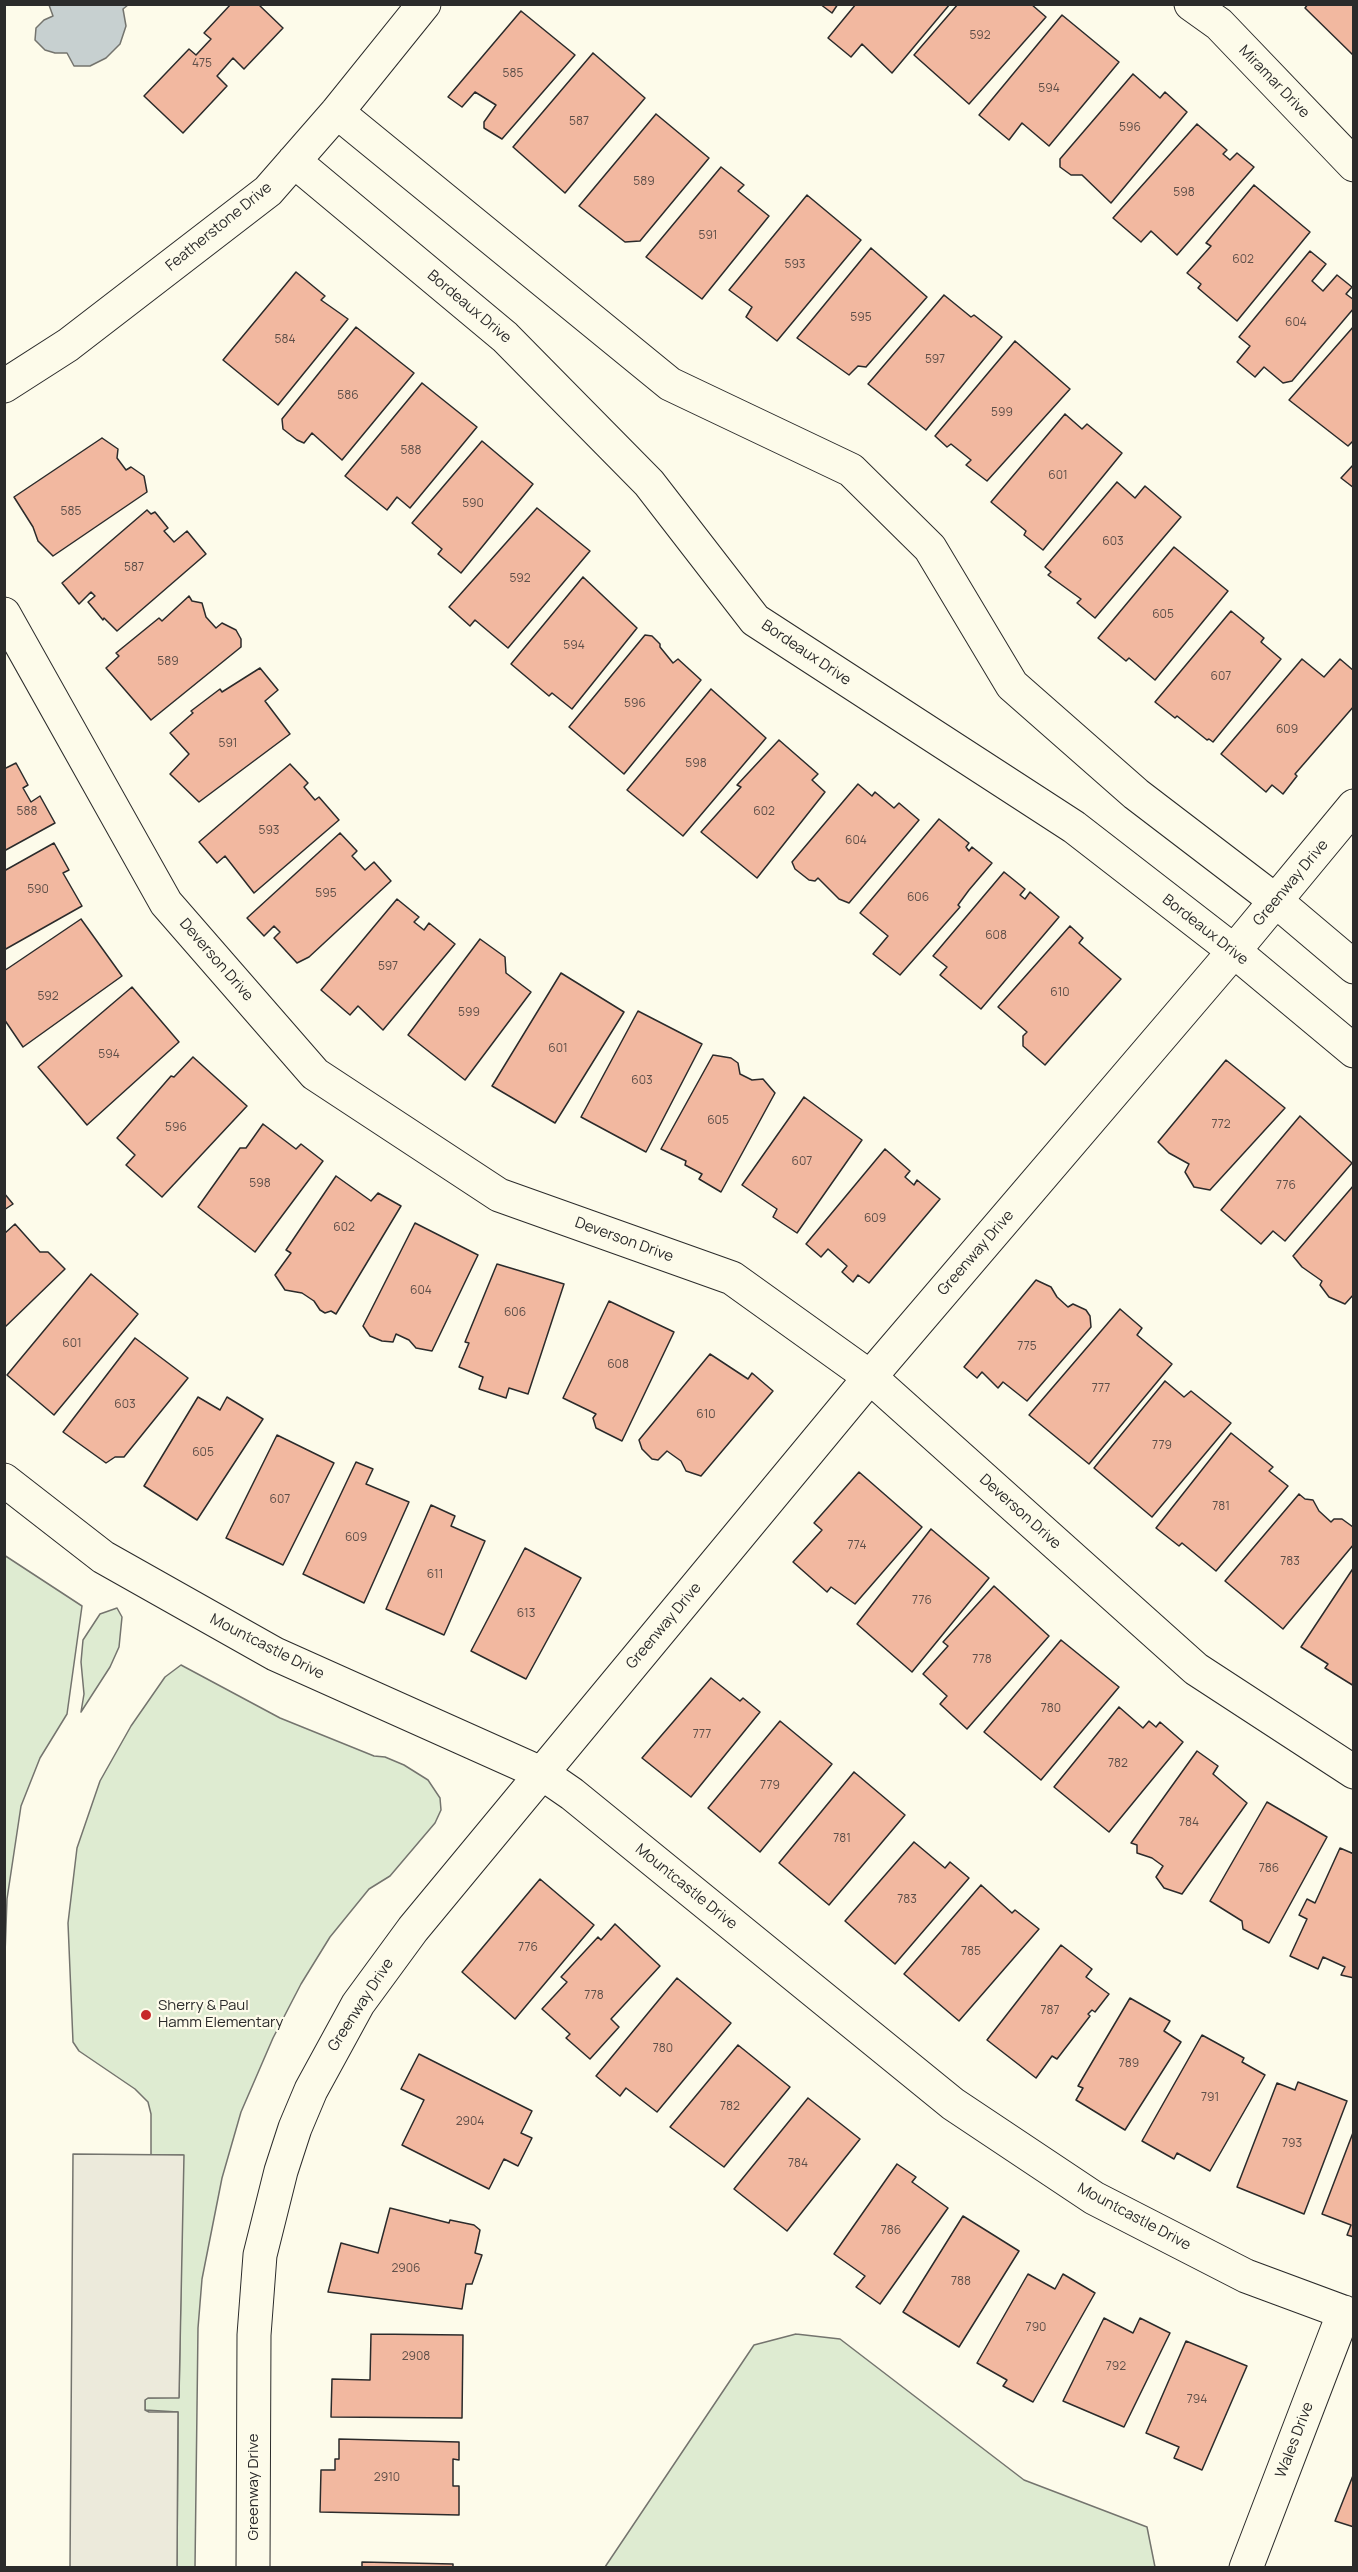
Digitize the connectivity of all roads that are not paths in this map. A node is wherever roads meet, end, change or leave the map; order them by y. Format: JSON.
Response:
{"nodes":[{"id":1,"x":423,"y":4,"type":"edge"},
{"id":2,"x":1191,"y":4,"type":"edge"},
{"id":3,"x":338,"y":112,"type":"junction"},
{"id":4,"x":294,"y":161,"type":"junction"},
{"id":5,"x":1353,"y":165,"type":"edge"},
{"id":6,"x":4,"y":386,"type":"edge"},
{"id":7,"x":4,"y":614,"type":"edge"},
{"id":8,"x":1353,"y":807,"type":"edge"},
{"id":9,"x":1276,"y":901,"type":"junction"},
{"id":10,"x":1234,"y":951,"type":"junction"},
{"id":11,"x":1353,"y":967,"type":"edge"},
{"id":12,"x":1353,"y":1051,"type":"edge"},
{"id":13,"x":870,"y":1377,"type":"junction"},
{"id":14,"x":4,"y":1480,"type":"edge"},
{"id":15,"x":1353,"y":1772,"type":"edge"},
{"id":16,"x":543,"y":1774,"type":"junction"},
{"id":17,"x":1349,"y":2314,"type":"edge"},
{"id":18,"x":253,"y":2568,"type":"edge"},
{"id":19,"x":1246,"y":2568,"type":"edge"}],
"edges":[{"from":1,"to":3,"type":"street","name":"Featherstone Drive"},
{"from":2,"to":5,"type":"street","name":"Miramar Drive"},
{"from":3,"to":4,"type":"street","name":"Featherstone Drive"},
{"from":3,"to":9,"type":"street"},
{"from":4,"to":6,"type":"street","name":"Featherstone Drive"},
{"from":4,"to":10,"type":"street","name":"Bordeaux Drive"},
{"from":7,"to":13,"type":"street","name":"Deverson Drive"},
{"from":8,"to":9,"type":"street","name":"Greenway Drive"},
{"from":9,"to":10,"type":"street","name":"Greenway Drive"},
{"from":9,"to":11,"type":"street"},
{"from":10,"to":12,"type":"street","name":"Bordeaux Drive"},
{"from":10,"to":13,"type":"street","name":"Greenway Drive"},
{"from":13,"to":15,"type":"street","name":"Deverson Drive"},
{"from":13,"to":16,"type":"street","name":"Greenway Drive"},
{"from":14,"to":16,"type":"street","name":"Mountcastle Drive"},
{"from":16,"to":17,"type":"street","name":"Mountcastle Drive"},
{"from":16,"to":18,"type":"street","name":"Greenway Drive"},
{"from":17,"to":19,"type":"street","name":"Wales Drive"}]}
